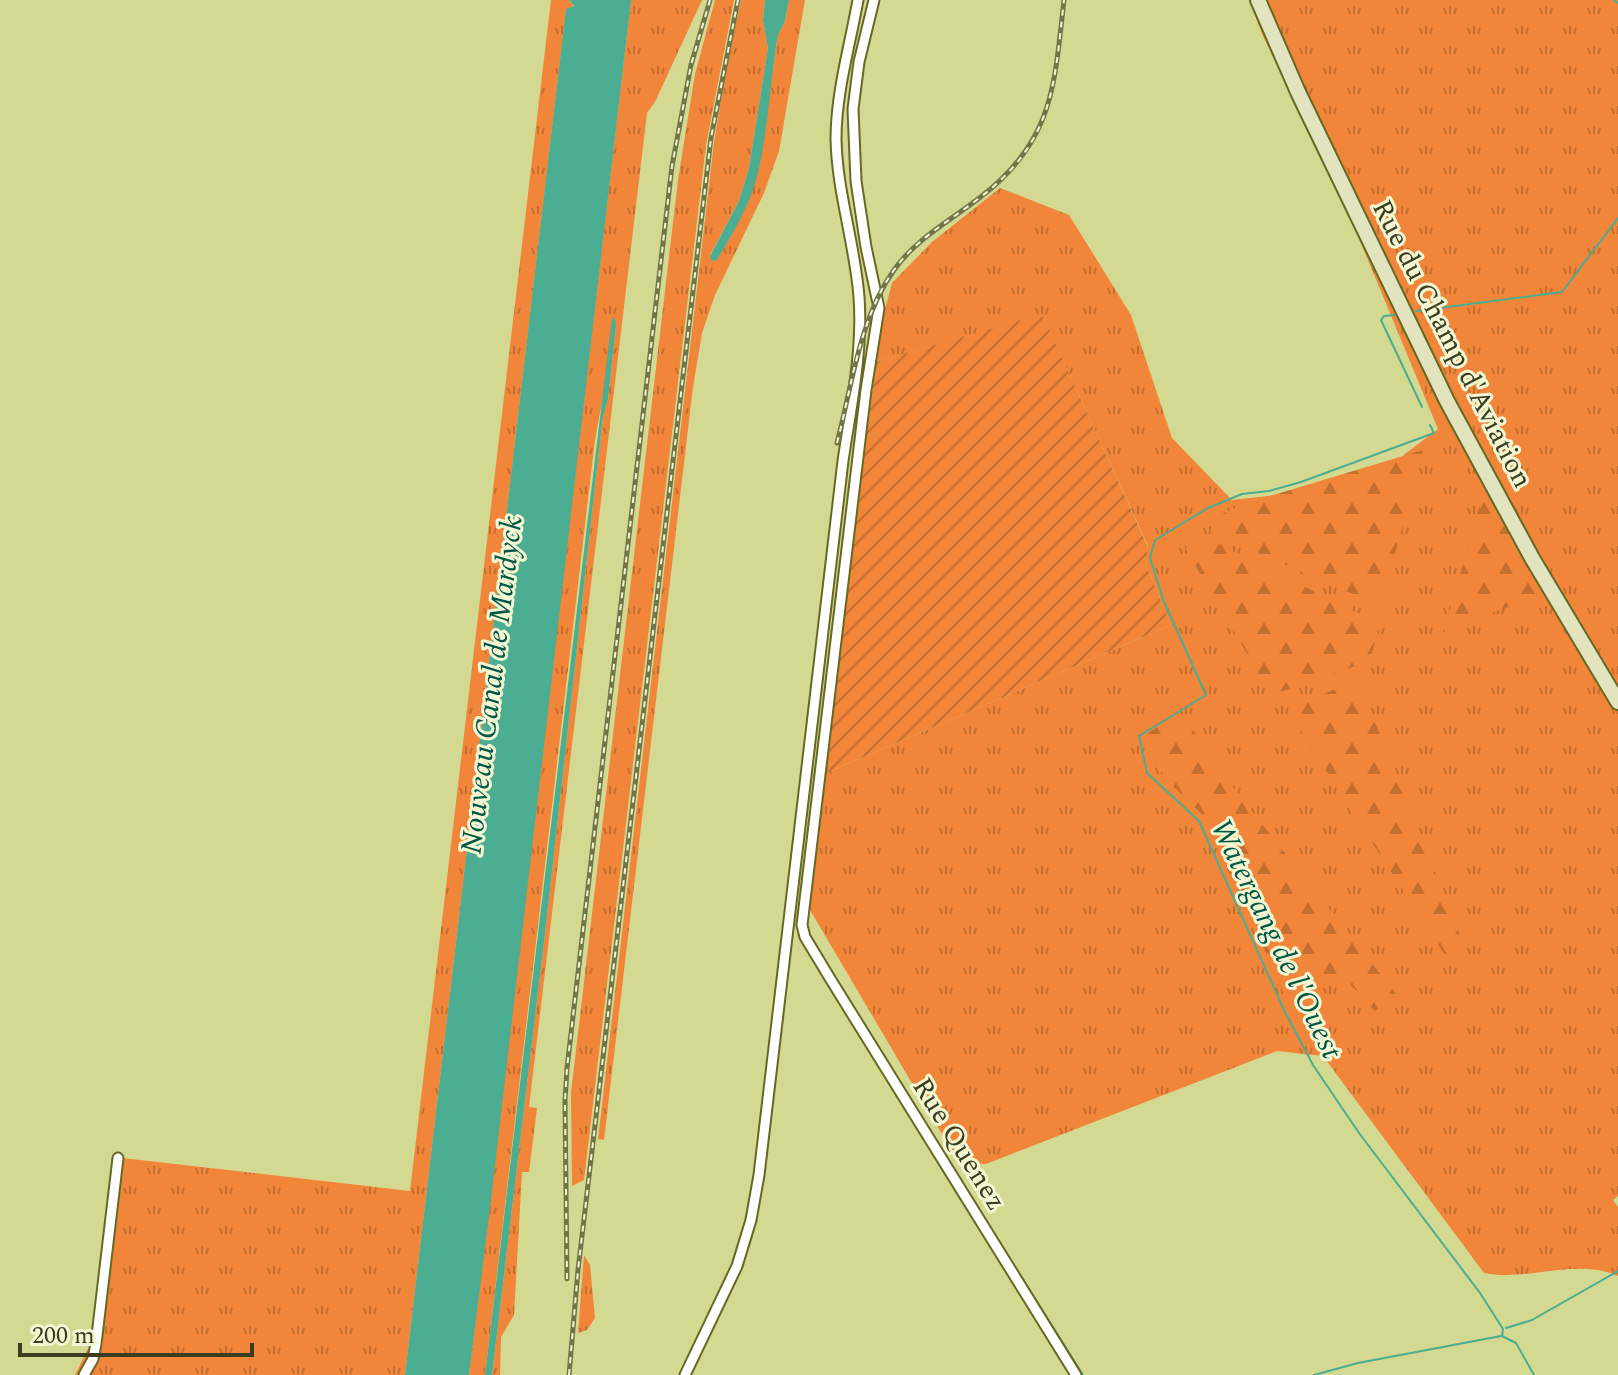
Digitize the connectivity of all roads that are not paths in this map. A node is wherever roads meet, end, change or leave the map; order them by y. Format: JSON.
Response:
{"nodes":[{"id":1,"x":858,"y":0,"type":"edge"},
{"id":2,"x":874,"y":0,"type":"edge"},
{"id":3,"x":1258,"y":0,"type":"edge"},
{"id":4,"x":1618,"y":702,"type":"edge"},
{"id":5,"x":118,"y":1158,"type":"dead end"},
{"id":6,"x":84,"y":1375,"type":"edge"},
{"id":7,"x":685,"y":1375,"type":"edge"},
{"id":8,"x":1076,"y":1375,"type":"edge"}],
"edges":[{"from":1,"to":7,"type":"street"},
{"from":2,"to":8,"type":"street","name":"Rue Quenez"},
{"from":3,"to":4,"type":"street","name":"Rue du Champ d'Aviation"},
{"from":5,"to":6,"type":"street"}]}
